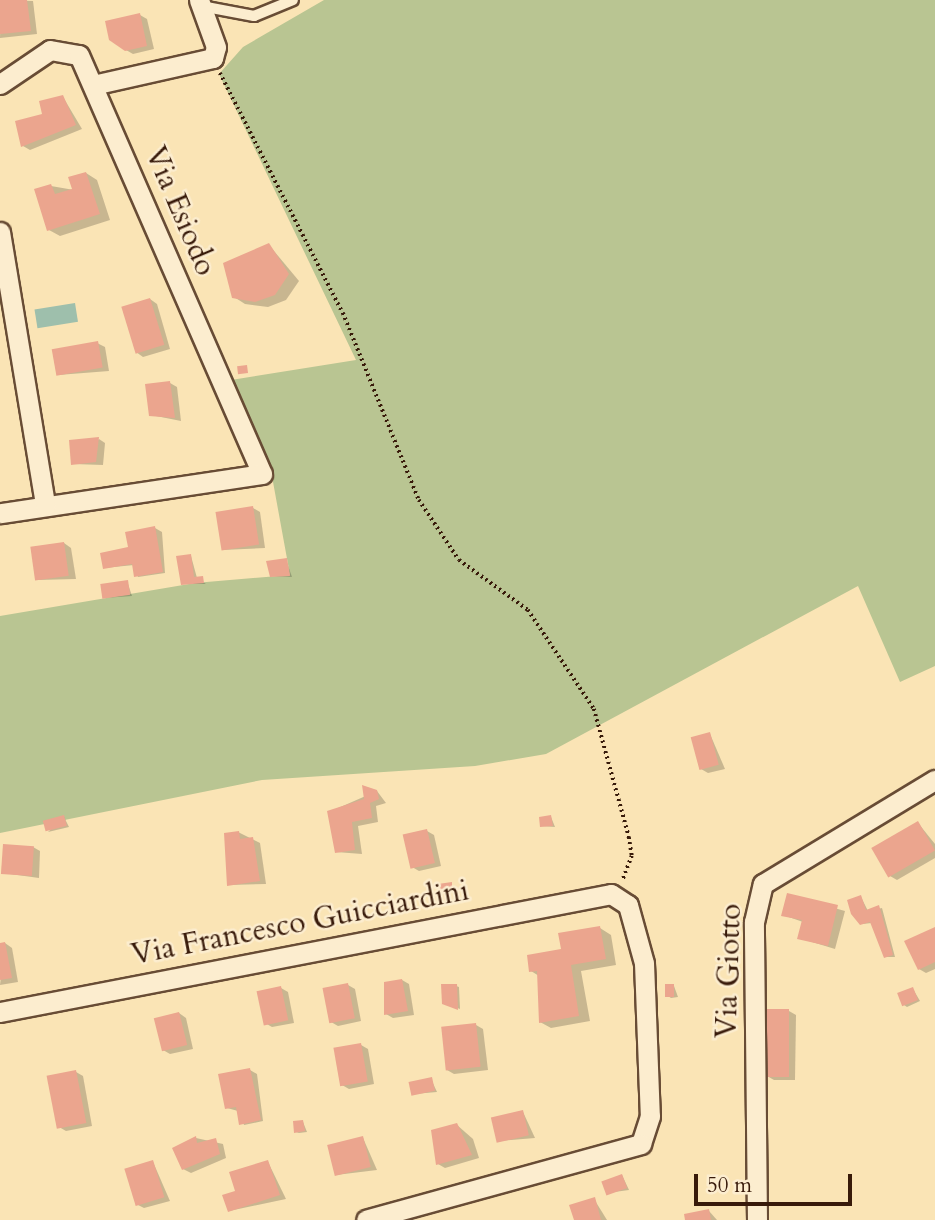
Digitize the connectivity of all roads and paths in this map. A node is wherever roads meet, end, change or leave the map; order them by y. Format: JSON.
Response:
{"nodes":[{"id":1,"x":293,"y":0,"type":"edge"},
{"id":2,"x":200,"y":3,"type":"edge"},
{"id":3,"x":213,"y":58,"type":"junction"},
{"id":4,"x":0,"y":83,"type":"edge"},
{"id":5,"x":93,"y":85,"type":"junction"},
{"id":6,"x":0,"y":232,"type":"edge"},
{"id":7,"x":46,"y":505,"type":"junction"},
{"id":8,"x":0,"y":513,"type":"edge"},
{"id":9,"x":935,"y":780,"type":"edge"},
{"id":10,"x":611,"y":894,"type":"junction"},
{"id":11,"x":0,"y":1012,"type":"edge"},
{"id":12,"x":366,"y":1220,"type":"edge"},
{"id":13,"x":757,"y":1220,"type":"edge"}],
"edges":[{"from":1,"to":2,"type":"lane"},
{"from":2,"to":3,"type":"street"},
{"from":3,"to":5,"type":"street"},
{"from":3,"to":10,"type":"path"},
{"from":4,"to":5,"type":"street","name":"Via Esiodo"},
{"from":5,"to":7,"type":"street","name":"Via Esiodo"},
{"from":6,"to":7,"type":"street"},
{"from":7,"to":8,"type":"street"},
{"from":9,"to":13,"type":"street","name":"Via Giotto"},
{"from":10,"to":11,"type":"street","name":"Via Francesco Guicciardini"},
{"from":10,"to":12,"type":"street"}]}
